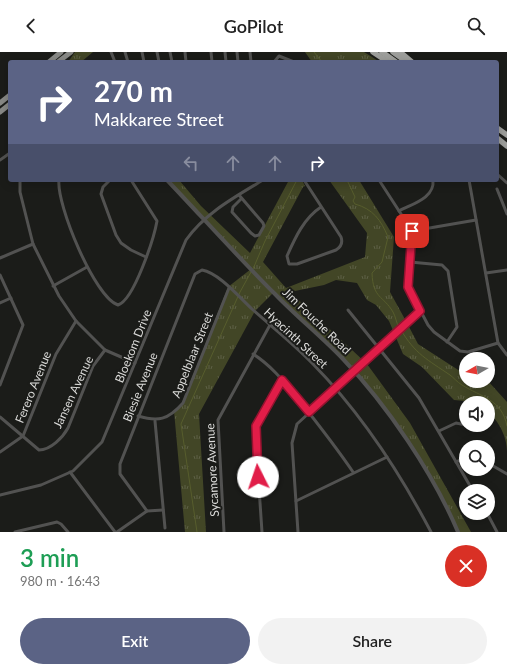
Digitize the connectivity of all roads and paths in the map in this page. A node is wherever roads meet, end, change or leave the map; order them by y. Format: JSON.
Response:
{"nodes":[{"id":1,"x":373,"y":52,"type":"edge"},
{"id":2,"x":382,"y":52,"type":"edge"},
{"id":3,"x":393,"y":52,"type":"edge"},
{"id":4,"x":400,"y":52,"type":"edge"},
{"id":5,"x":69,"y":53,"type":"edge"},
{"id":6,"x":58,"y":60,"type":"edge"},
{"id":7,"x":275,"y":60,"type":"edge"},
{"id":8,"x":289,"y":60,"type":"edge"},
{"id":9,"x":385,"y":60,"type":"edge"},
{"id":10,"x":393,"y":60,"type":"edge"},
{"id":11,"x":404,"y":60,"type":"edge"},
{"id":12,"x":410,"y":60,"type":"edge"},
{"id":13,"x":8,"y":97,"type":"edge"},
{"id":14,"x":0,"y":104,"type":"edge"},
{"id":15,"x":8,"y":106,"type":"edge"},
{"id":16,"x":0,"y":112,"type":"edge"},
{"id":17,"x":499,"y":140,"type":"edge"},
{"id":18,"x":507,"y":146,"type":"edge"},
{"id":19,"x":499,"y":176,"type":"edge"},
{"id":20,"x":20,"y":182,"type":"edge"},
{"id":21,"x":59,"y":182,"type":"edge"},
{"id":22,"x":108,"y":182,"type":"edge"},
{"id":23,"x":133,"y":182,"type":"edge"},
{"id":24,"x":169,"y":182,"type":"edge"},
{"id":25,"x":258,"y":182,"type":"edge"},
{"id":26,"x":305,"y":182,"type":"edge"},
{"id":27,"x":380,"y":182,"type":"edge"},
{"id":28,"x":433,"y":182,"type":"edge"},
{"id":29,"x":469,"y":182,"type":"edge"},
{"id":30,"x":507,"y":182,"type":"edge"},
{"id":31,"x":498,"y":189,"type":"dead end"},
{"id":32,"x":239,"y":195,"type":"junction"},
{"id":33,"x":242,"y":199,"type":"junction"},
{"id":34,"x":321,"y":207,"type":"junction"},
{"id":35,"x":400,"y":211,"type":"junction"},
{"id":36,"x":507,"y":214,"type":"edge"},
{"id":37,"x":204,"y":220,"type":"junction"},
{"id":38,"x":476,"y":220,"type":"junction"},
{"id":39,"x":412,"y":231,"type":"junction"},
{"id":40,"x":33,"y":244,"type":"junction"},
{"id":41,"x":146,"y":257,"type":"junction"},
{"id":42,"x":0,"y":258,"type":"edge"},
{"id":43,"x":410,"y":262,"type":"junction"},
{"id":44,"x":87,"y":267,"type":"junction"},
{"id":45,"x":202,"y":270,"type":"joint"},
{"id":46,"x":507,"y":270,"type":"edge"},
{"id":47,"x":486,"y":273,"type":"junction"},
{"id":48,"x":0,"y":275,"type":"edge"},
{"id":49,"x":54,"y":286,"type":"junction"},
{"id":50,"x":229,"y":288,"type":"junction"},
{"id":51,"x":11,"y":298,"type":"junction"},
{"id":52,"x":0,"y":303,"type":"edge"},
{"id":53,"x":348,"y":310,"type":"dead end"},
{"id":54,"x":420,"y":311,"type":"junction"},
{"id":55,"x":76,"y":321,"type":"junction"},
{"id":56,"x":270,"y":325,"type":"junction"},
{"id":57,"x":447,"y":342,"type":"junction"},
{"id":58,"x":498,"y":342,"type":"junction"},
{"id":59,"x":380,"y":348,"type":"junction"},
{"id":60,"x":105,"y":350,"type":"junction"},
{"id":61,"x":253,"y":354,"type":"junction"},
{"id":62,"x":507,"y":355,"type":"edge"},
{"id":63,"x":135,"y":363,"type":"junction"},
{"id":64,"x":354,"y":371,"type":"junction"},
{"id":65,"x":282,"y":380,"type":"junction"},
{"id":66,"x":0,"y":385,"type":"edge"},
{"id":67,"x":336,"y":388,"type":"junction"},
{"id":68,"x":309,"y":412,"type":"junction"},
{"id":69,"x":138,"y":416,"type":"junction"},
{"id":70,"x":0,"y":418,"type":"edge"},
{"id":71,"x":155,"y":421,"type":"junction"},
{"id":72,"x":459,"y":424,"type":"edge"},
{"id":73,"x":439,"y":431,"type":"junction"},
{"id":74,"x":23,"y":436,"type":"junction"},
{"id":75,"x":0,"y":452,"type":"edge"},
{"id":76,"x":387,"y":457,"type":"junction"},
{"id":77,"x":459,"y":460,"type":"edge"},
{"id":78,"x":456,"y":462,"type":"junction"},
{"id":79,"x":495,"y":467,"type":"edge"},
{"id":80,"x":70,"y":472,"type":"junction"},
{"id":81,"x":353,"y":472,"type":"junction"},
{"id":82,"x":507,"y":474,"type":"edge"},
{"id":83,"x":469,"y":484,"type":"edge"},
{"id":84,"x":0,"y":495,"type":"edge"},
{"id":85,"x":296,"y":501,"type":"junction"},
{"id":86,"x":163,"y":510,"type":"junction"},
{"id":87,"x":147,"y":511,"type":"junction"},
{"id":88,"x":491,"y":520,"type":"edge"},
{"id":89,"x":165,"y":528,"type":"dead end"},
{"id":90,"x":30,"y":530,"type":"edge"},
{"id":91,"x":15,"y":532,"type":"edge"},
{"id":92,"x":68,"y":532,"type":"edge"},
{"id":93,"x":116,"y":532,"type":"edge"},
{"id":94,"x":224,"y":532,"type":"edge"},
{"id":95,"x":262,"y":532,"type":"edge"},
{"id":96,"x":298,"y":532,"type":"edge"},
{"id":97,"x":431,"y":532,"type":"edge"},
{"id":98,"x":458,"y":532,"type":"edge"},
{"id":99,"x":497,"y":532,"type":"edge"}],
"edges":[{"from":1,"to":9,"type":"highway"},
{"from":2,"to":10,"type":"highway"},
{"from":3,"to":11,"type":"highway"},
{"from":4,"to":12,"type":"highway"},
{"from":5,"to":6,"type":"main road"},
{"from":7,"to":8,"type":"street"},
{"from":13,"to":14,"type":"main road"},
{"from":15,"to":16,"type":"main road"},
{"from":17,"to":18,"type":"highway"},
{"from":19,"to":30,"type":"street"},
{"from":20,"to":40,"type":"street"},
{"from":21,"to":44,"type":"street"},
{"from":22,"to":41,"type":"street"},
{"from":23,"to":41,"type":"street"},
{"from":24,"to":37,"type":"street","name":"Jim Fouche Road"},
{"from":25,"to":32,"type":"street","name":"Bloekom Drive"},
{"from":26,"to":34,"type":"street"},
{"from":27,"to":35,"type":"street"},
{"from":28,"to":35,"type":"street"},
{"from":29,"to":38,"type":"street"},
{"from":31,"to":36,"type":"street"},
{"from":32,"to":33,"type":"street"},
{"from":32,"to":37,"type":"street","name":"Bloekom Drive"},
{"from":33,"to":33,"type":"street"},
{"from":34,"to":34,"type":"street"},
{"from":35,"to":39,"type":"street"},
{"from":37,"to":63,"type":"street","name":"Bloekom Drive"},
{"from":37,"to":64,"type":"street","name":"Jim Fouche Road"},
{"from":38,"to":39,"type":"street"},
{"from":38,"to":47,"type":"street"},
{"from":39,"to":43,"type":"street"},
{"from":40,"to":42,"type":"street"},
{"from":40,"to":49,"type":"street"},
{"from":41,"to":44,"type":"street"},
{"from":43,"to":54,"type":"street"},
{"from":43,"to":57,"type":"street"},
{"from":44,"to":49,"type":"street"},
{"from":45,"to":50,"type":"street","name":"Hyacinth Street"},
{"from":45,"to":69,"type":"street","name":"Biesie Avenue"},
{"from":46,"to":47,"type":"street"},
{"from":47,"to":58,"type":"street"},
{"from":48,"to":51,"type":"street"},
{"from":49,"to":55,"type":"street"},
{"from":50,"to":56,"type":"street","name":"Hyacinth Street"},
{"from":50,"to":71,"type":"street","name":"Appelblaar Street"},
{"from":51,"to":52,"type":"street"},
{"from":51,"to":66,"type":"street"},
{"from":53,"to":59,"type":"street"},
{"from":54,"to":57,"type":"street"},
{"from":54,"to":59,"type":"street"},
{"from":55,"to":60,"type":"street"},
{"from":55,"to":74,"type":"street","name":"Ferero Avenue"},
{"from":56,"to":61,"type":"street","name":"Sycamore Avenue"},
{"from":56,"to":67,"type":"street","name":"Hyacinth Street"},
{"from":57,"to":58,"type":"street"},
{"from":58,"to":62,"type":"street"},
{"from":59,"to":64,"type":"street"},
{"from":59,"to":73,"type":"street"},
{"from":60,"to":63,"type":"street"},
{"from":60,"to":74,"type":"street","name":"Jansen Avenue"},
{"from":61,"to":65,"type":"street"},
{"from":61,"to":94,"type":"street","name":"Sycamore Avenue"},
{"from":63,"to":80,"type":"street","name":"Bloekom Drive"},
{"from":64,"to":67,"type":"street"},
{"from":64,"to":98,"type":"street","name":"Jim Fouche Road"},
{"from":65,"to":68,"type":"street"},
{"from":65,"to":95,"type":"street"},
{"from":67,"to":68,"type":"street"},
{"from":67,"to":76,"type":"street","name":"Hyacinth Street"},
{"from":68,"to":81,"type":"street"},
{"from":68,"to":85,"type":"street"},
{"from":69,"to":71,"type":"street"},
{"from":69,"to":87,"type":"street","name":"Biesie Avenue"},
{"from":70,"to":74,"type":"street","name":"Jansen Avenue"},
{"from":71,"to":86,"type":"street"},
{"from":72,"to":73,"type":"street"},
{"from":73,"to":78,"type":"street"},
{"from":74,"to":75,"type":"street","name":"Ferero Avenue"},
{"from":76,"to":81,"type":"street"},
{"from":76,"to":97,"type":"street","name":"Hyacinth Street"},
{"from":77,"to":78,"type":"street"},
{"from":78,"to":83,"type":"street"},
{"from":79,"to":82,"type":"street"},
{"from":80,"to":84,"type":"street","name":"Bloekom Drive"},
{"from":80,"to":93,"type":"street"},
{"from":81,"to":85,"type":"street"},
{"from":85,"to":96,"type":"street"},
{"from":86,"to":87,"type":"street"},
{"from":86,"to":89,"type":"street"},
{"from":87,"to":93,"type":"street"},
{"from":88,"to":99,"type":"street"},
{"from":90,"to":91,"type":"street"},
{"from":90,"to":92,"type":"street"}]}
